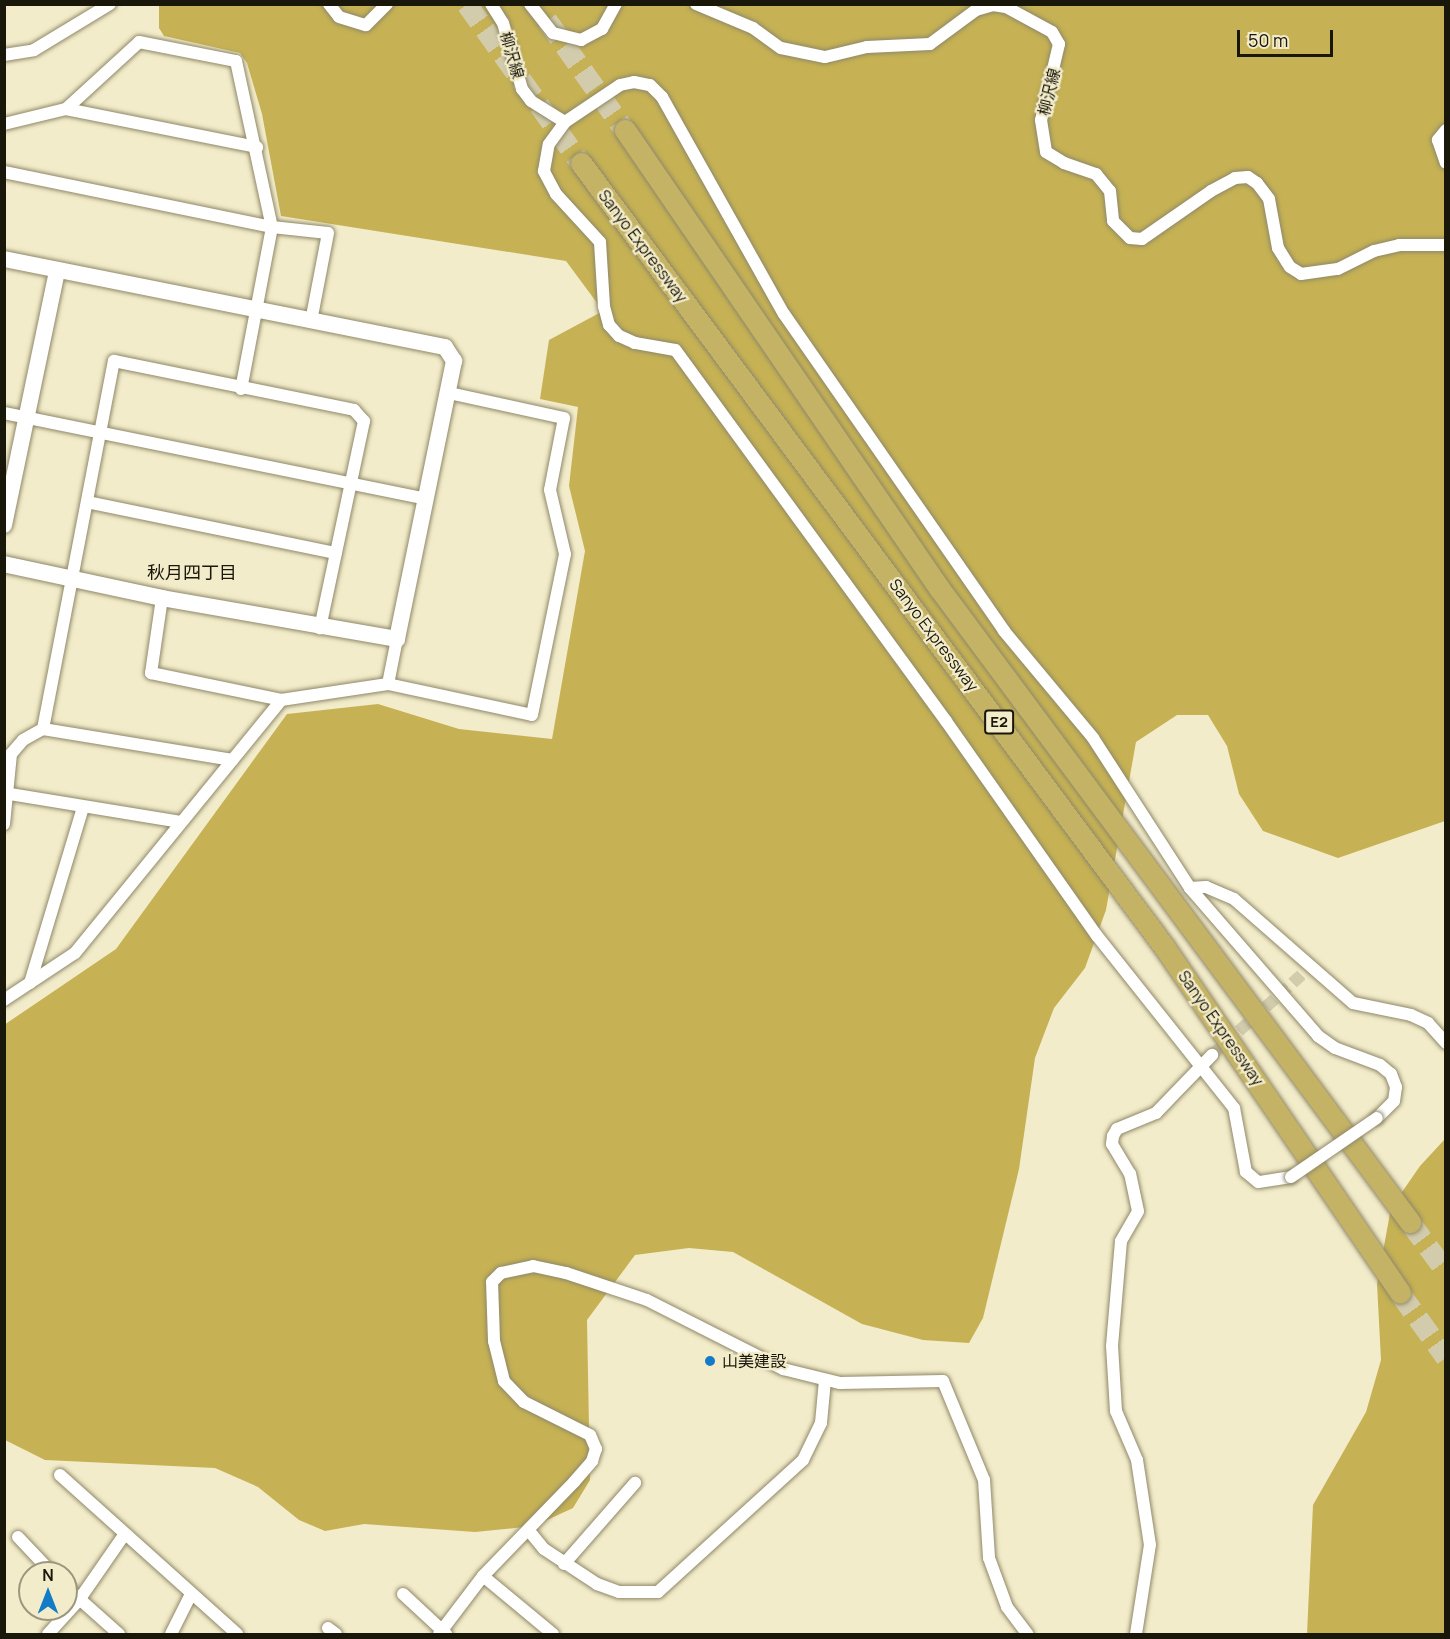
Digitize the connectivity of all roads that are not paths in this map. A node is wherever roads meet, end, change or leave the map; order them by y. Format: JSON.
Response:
{"nodes":[{"id":1,"x":110,"y":4,"type":"edge"},
{"id":2,"x":329,"y":4,"type":"edge"},
{"id":3,"x":387,"y":4,"type":"edge"},
{"id":4,"x":491,"y":4,"type":"edge"},
{"id":5,"x":530,"y":4,"type":"edge"},
{"id":6,"x":616,"y":4,"type":"edge"},
{"id":7,"x":696,"y":4,"type":"edge"},
{"id":8,"x":4,"y":56,"type":"edge"},
{"id":9,"x":66,"y":109,"type":"junction"},
{"id":10,"x":565,"y":122,"type":"junction"},
{"id":11,"x":4,"y":124,"type":"edge"},
{"id":12,"x":625,"y":130,"type":"tunnel mouth"},
{"id":13,"x":1446,"y":130,"type":"edge"},
{"id":14,"x":257,"y":147,"type":"junction"},
{"id":15,"x":581,"y":163,"type":"tunnel mouth"},
{"id":16,"x":1446,"y":163,"type":"edge"},
{"id":17,"x":5,"y":173,"type":"edge"},
{"id":18,"x":272,"y":226,"type":"junction"},
{"id":19,"x":1446,"y":245,"type":"edge"},
{"id":20,"x":4,"y":259,"type":"edge"},
{"id":21,"x":57,"y":272,"type":"junction"},
{"id":22,"x":258,"y":312,"type":"junction"},
{"id":23,"x":311,"y":321,"type":"junction"},
{"id":24,"x":241,"y":389,"type":"junction"},
{"id":25,"x":449,"y":393,"type":"junction"},
{"id":26,"x":4,"y":413,"type":"edge"},
{"id":27,"x":26,"y":417,"type":"junction"},
{"id":28,"x":102,"y":430,"type":"junction"},
{"id":29,"x":351,"y":484,"type":"junction"},
{"id":30,"x":426,"y":499,"type":"junction"},
{"id":31,"x":87,"y":502,"type":"junction"},
{"id":32,"x":4,"y":525,"type":"edge"},
{"id":33,"x":336,"y":554,"type":"junction"},
{"id":34,"x":4,"y":564,"type":"edge"},
{"id":35,"x":72,"y":577,"type":"junction"},
{"id":36,"x":162,"y":598,"type":"junction"},
{"id":37,"x":320,"y":628,"type":"junction"},
{"id":38,"x":397,"y":639,"type":"junction"},
{"id":39,"x":388,"y":684,"type":"junction"},
{"id":40,"x":281,"y":700,"type":"junction"},
{"id":41,"x":43,"y":729,"type":"junction"},
{"id":42,"x":232,"y":760,"type":"junction"},
{"id":43,"x":10,"y":794,"type":"junction"},
{"id":44,"x":83,"y":807,"type":"junction"},
{"id":45,"x":181,"y":822,"type":"junction"},
{"id":46,"x":4,"y":824,"type":"edge"},
{"id":47,"x":1190,"y":888,"type":"junction"},
{"id":48,"x":30,"y":982,"type":"junction"},
{"id":49,"x":4,"y":1000,"type":"edge"},
{"id":50,"x":1446,"y":1043,"type":"edge"},
{"id":51,"x":1212,"y":1055,"type":"tunnel mouth"},
{"id":52,"x":1203,"y":1068,"type":"junction"},
{"id":53,"x":1410,"y":1222,"type":"tunnel mouth"},
{"id":54,"x":1400,"y":1293,"type":"tunnel mouth"},
{"id":55,"x":825,"y":1380,"type":"junction"},
{"id":56,"x":60,"y":1475,"type":"dead end"},
{"id":57,"x":635,"y":1484,"type":"dead end"},
{"id":58,"x":530,"y":1532,"type":"junction"},
{"id":59,"x":124,"y":1535,"type":"junction"},
{"id":60,"x":18,"y":1537,"type":"dead end"},
{"id":61,"x":41,"y":1561,"type":"edge"},
{"id":62,"x":564,"y":1564,"type":"junction"},
{"id":63,"x":483,"y":1576,"type":"junction"},
{"id":64,"x":403,"y":1593,"type":"dead end"},
{"id":65,"x":190,"y":1594,"type":"junction"},
{"id":66,"x":78,"y":1600,"type":"joint"},
{"id":67,"x":60,"y":1621,"type":"edge"},
{"id":68,"x":442,"y":1633,"type":"edge"},
{"id":69,"x":48,"y":1635,"type":"edge"},
{"id":70,"x":119,"y":1635,"type":"edge"},
{"id":71,"x":171,"y":1635,"type":"edge"},
{"id":72,"x":237,"y":1635,"type":"edge"},
{"id":73,"x":553,"y":1635,"type":"edge"},
{"id":74,"x":1027,"y":1635,"type":"edge"},
{"id":75,"x":1136,"y":1635,"type":"edge"}],
"edges":[{"from":1,"to":8,"type":"street"},
{"from":2,"to":3,"type":"street"},
{"from":4,"to":10,"type":"street","name":"柳沢線"},
{"from":5,"to":6,"type":"street"},
{"from":7,"to":19,"type":"street","name":"柳沢線"},
{"from":9,"to":11,"type":"street"},
{"from":9,"to":14,"type":"street"},
{"from":9,"to":14,"type":"street"},
{"from":10,"to":47,"type":"street"},
{"from":10,"to":52,"type":"street"},
{"from":12,"to":53,"type":"highway","name":"Sanyo Expressway","number":"E2"},
{"from":13,"to":16,"type":"street"},
{"from":14,"to":18,"type":"street"},
{"from":15,"to":54,"type":"highway","name":"Sanyo Expressway","number":"E2"},
{"from":17,"to":18,"type":"street"},
{"from":18,"to":22,"type":"street"},
{"from":18,"to":23,"type":"street"},
{"from":20,"to":21,"type":"street"},
{"from":21,"to":22,"type":"street"},
{"from":21,"to":27,"type":"street"},
{"from":22,"to":23,"type":"street"},
{"from":22,"to":24,"type":"street"},
{"from":23,"to":25,"type":"street"},
{"from":24,"to":28,"type":"street"},
{"from":24,"to":29,"type":"street"},
{"from":25,"to":30,"type":"street"},
{"from":25,"to":39,"type":"street"},
{"from":26,"to":27,"type":"street"},
{"from":27,"to":28,"type":"street"},
{"from":27,"to":32,"type":"street"},
{"from":28,"to":29,"type":"street"},
{"from":28,"to":31,"type":"street"},
{"from":29,"to":30,"type":"street"},
{"from":29,"to":33,"type":"street"},
{"from":30,"to":38,"type":"street"},
{"from":31,"to":33,"type":"street"},
{"from":31,"to":35,"type":"street"},
{"from":33,"to":37,"type":"street"},
{"from":34,"to":35,"type":"street"},
{"from":35,"to":36,"type":"street"},
{"from":35,"to":41,"type":"street"},
{"from":36,"to":37,"type":"street"},
{"from":36,"to":40,"type":"street"},
{"from":37,"to":38,"type":"street"},
{"from":38,"to":39,"type":"street"},
{"from":39,"to":40,"type":"street"},
{"from":40,"to":42,"type":"street"},
{"from":41,"to":42,"type":"street"},
{"from":41,"to":43,"type":"street"},
{"from":42,"to":45,"type":"street"},
{"from":43,"to":44,"type":"street"},
{"from":43,"to":46,"type":"street"},
{"from":44,"to":45,"type":"street"},
{"from":44,"to":48,"type":"street"},
{"from":45,"to":48,"type":"street"},
{"from":47,"to":50,"type":"street"},
{"from":47,"to":52,"type":"street","bridge":true},
{"from":48,"to":49,"type":"street"},
{"from":51,"to":52,"type":"street"},
{"from":52,"to":75,"type":"street"},
{"from":55,"to":58,"type":"street"},
{"from":55,"to":62,"type":"street"},
{"from":55,"to":74,"type":"street"},
{"from":56,"to":59,"type":"street"},
{"from":57,"to":62,"type":"street"},
{"from":58,"to":62,"type":"street"},
{"from":58,"to":63,"type":"street"},
{"from":59,"to":65,"type":"street"},
{"from":59,"to":66,"type":"street"},
{"from":60,"to":61,"type":"street"},
{"from":63,"to":68,"type":"street"},
{"from":63,"to":73,"type":"street"},
{"from":64,"to":68,"type":"street"},
{"from":65,"to":71,"type":"street"},
{"from":65,"to":72,"type":"street"},
{"from":66,"to":70,"type":"street"},
{"from":67,"to":69,"type":"street"}]}
